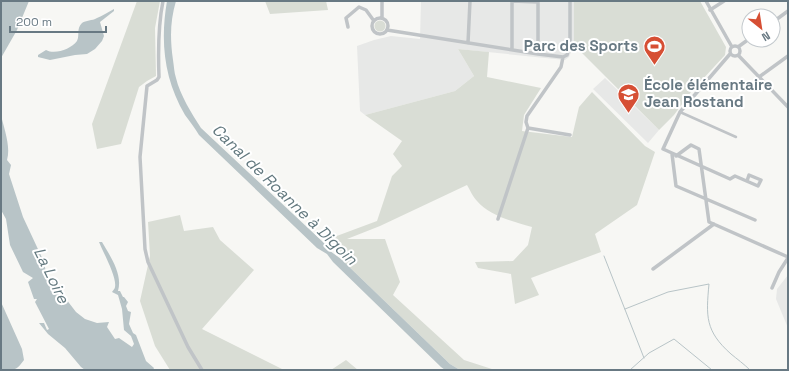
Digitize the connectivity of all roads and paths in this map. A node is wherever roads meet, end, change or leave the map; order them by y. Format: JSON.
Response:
{"nodes":[{"id":1,"x":163,"y":1,"type":"edge"},
{"id":2,"x":382,"y":1,"type":"edge"},
{"id":3,"x":470,"y":1,"type":"edge"},
{"id":4,"x":512,"y":1,"type":"edge"},
{"id":5,"x":570,"y":1,"type":"edge"},
{"id":6,"x":706,"y":1,"type":"edge"},
{"id":7,"x":724,"y":1,"type":"edge"},
{"id":8,"x":710,"y":10,"type":"junction"},
{"id":9,"x":382,"y":18,"type":"junction"},
{"id":10,"x":374,"y":21,"type":"junction"},
{"id":11,"x":348,"y":27,"type":"dead end"},
{"id":12,"x":387,"y":30,"type":"junction"},
{"id":13,"x":468,"y":43,"type":"junction"},
{"id":14,"x":741,"y":45,"type":"edge"},
{"id":15,"x":732,"y":47,"type":"junction"},
{"id":16,"x":738,"y":47,"type":"junction"},
{"id":17,"x":512,"y":49,"type":"junction"},
{"id":18,"x":538,"y":54,"type":"junction"},
{"id":19,"x":730,"y":54,"type":"junction"},
{"id":20,"x":738,"y":55,"type":"junction"},
{"id":21,"x":788,"y":56,"type":"edge"},
{"id":22,"x":563,"y":57,"type":"junction"},
{"id":23,"x":759,"y":77,"type":"junction"},
{"id":24,"x":788,"y":107,"type":"edge"},
{"id":25,"x":680,"y":112,"type":"junction"},
{"id":26,"x":528,"y":128,"type":"junction"},
{"id":27,"x":570,"y":135,"type":"dead end"},
{"id":28,"x":736,"y":137,"type":"dead end"},
{"id":29,"x":672,"y":154,"type":"junction"},
{"id":30,"x":676,"y":156,"type":"junction"},
{"id":31,"x":702,"y":166,"type":"junction"},
{"id":32,"x":747,"y":181,"type":"dead end"},
{"id":33,"x":706,"y":199,"type":"junction"},
{"id":34,"x":498,"y":219,"type":"dead end"},
{"id":35,"x":755,"y":220,"type":"dead end"},
{"id":36,"x":714,"y":224,"type":"junction"},
{"id":37,"x":788,"y":258,"type":"edge"},
{"id":38,"x":653,"y":269,"type":"dead end"},
{"id":39,"x":772,"y":288,"type":"dead end"},
{"id":40,"x":202,"y":370,"type":"edge"}],
"edges":[{"from":1,"to":40,"type":"street"},
{"from":2,"to":9,"type":"street"},
{"from":3,"to":13,"type":"street"},
{"from":4,"to":17,"type":"street"},
{"from":4,"to":18,"type":"street"},
{"from":5,"to":22,"type":"street"},
{"from":6,"to":8,"type":"street"},
{"from":7,"to":8,"type":"street"},
{"from":8,"to":15,"type":"street"},
{"from":9,"to":10,"type":"street"},
{"from":9,"to":12,"type":"street"},
{"from":10,"to":11,"type":"street"},
{"from":10,"to":12,"type":"street"},
{"from":12,"to":13,"type":"street"},
{"from":13,"to":17,"type":"street"},
{"from":14,"to":16,"type":"street"},
{"from":15,"to":16,"type":"street"},
{"from":15,"to":19,"type":"street"},
{"from":16,"to":20,"type":"street"},
{"from":17,"to":18,"type":"street"},
{"from":18,"to":22,"type":"street"},
{"from":19,"to":20,"type":"street"},
{"from":19,"to":25,"type":"street"},
{"from":20,"to":23,"type":"street"},
{"from":21,"to":23,"type":"street"},
{"from":22,"to":26,"type":"street"},
{"from":23,"to":24,"type":"street"},
{"from":25,"to":28,"type":"street"},
{"from":25,"to":29,"type":"street"},
{"from":26,"to":27,"type":"street"},
{"from":26,"to":34,"type":"street"},
{"from":29,"to":30,"type":"street"},
{"from":29,"to":33,"type":"street"},
{"from":30,"to":31,"type":"street"},
{"from":30,"to":31,"type":"street"},
{"from":31,"to":32,"type":"street"},
{"from":31,"to":33,"type":"street"},
{"from":33,"to":35,"type":"street"},
{"from":33,"to":36,"type":"street"},
{"from":36,"to":37,"type":"street"},
{"from":36,"to":38,"type":"street"},
{"from":37,"to":39,"type":"street"}]}
